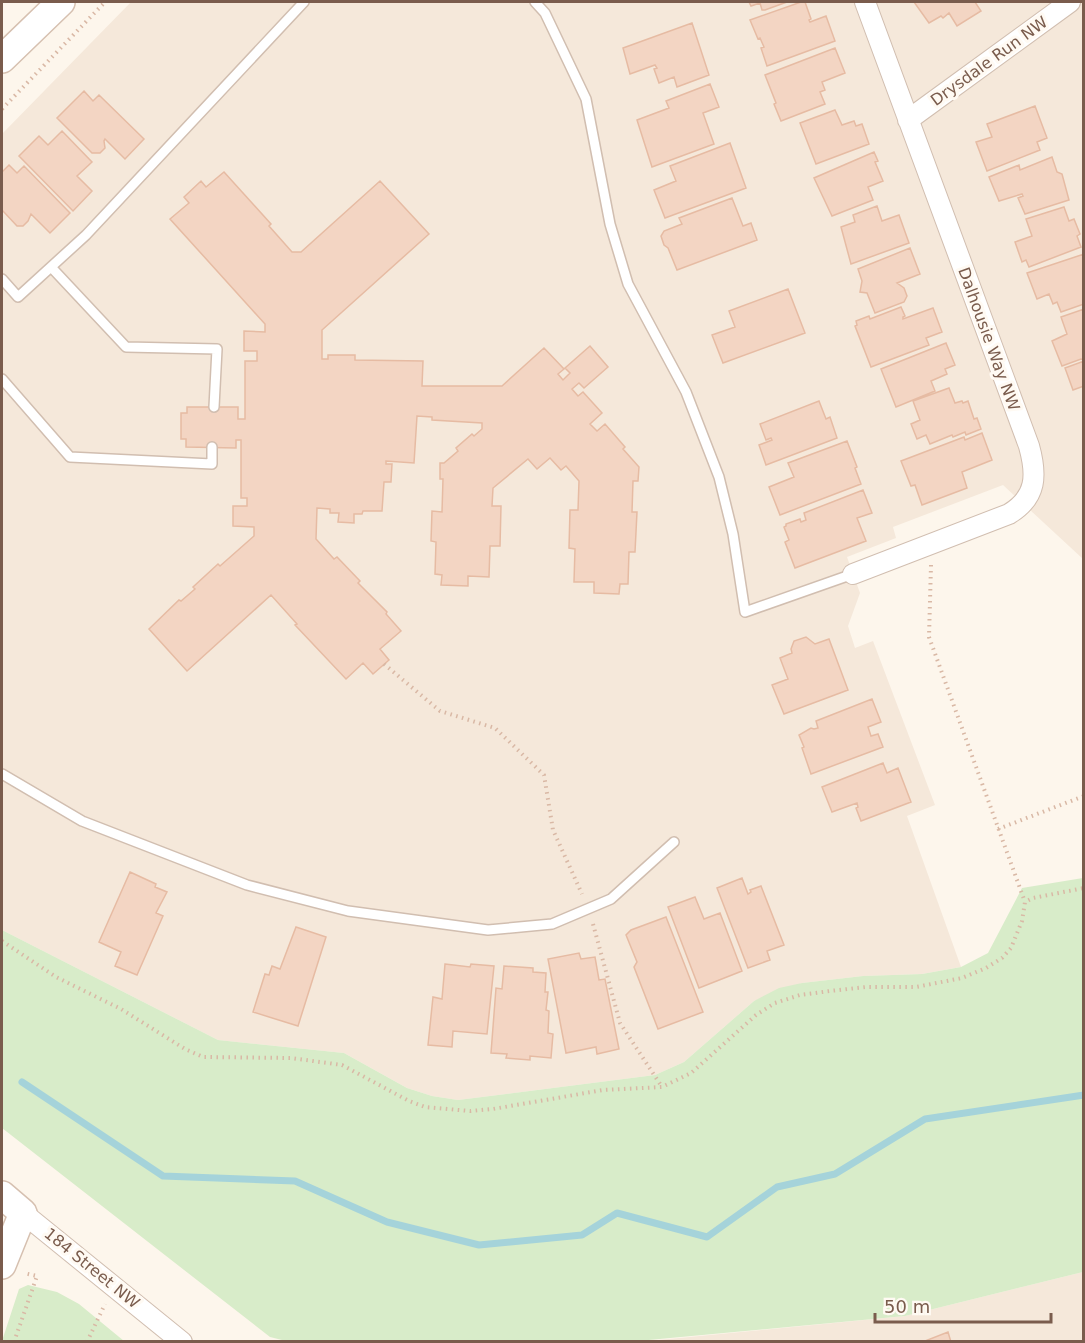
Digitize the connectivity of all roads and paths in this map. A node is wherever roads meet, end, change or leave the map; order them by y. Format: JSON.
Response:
{"nodes":[{"id":1,"x":61,"y":2,"type":"edge"},
{"id":2,"x":105,"y":2,"type":"edge"},
{"id":3,"x":304,"y":2,"type":"edge"},
{"id":4,"x":535,"y":2,"type":"edge"},
{"id":5,"x":865,"y":2,"type":"edge"},
{"id":6,"x":1070,"y":2,"type":"edge"},
{"id":7,"x":2,"y":59,"type":"edge"},
{"id":8,"x":2,"y":109,"type":"edge"},
{"id":9,"x":908,"y":120,"type":"junction"},
{"id":10,"x":51,"y":267,"type":"junction"},
{"id":11,"x":2,"y":279,"type":"edge"},
{"id":12,"x":2,"y":379,"type":"edge"},
{"id":13,"x":214,"y":407,"type":"dead end"},
{"id":14,"x":212,"y":447,"type":"dead end"},
{"id":15,"x":932,"y":543,"type":"junction"},
{"id":16,"x":853,"y":574,"type":"joint"},
{"id":17,"x":384,"y":664,"type":"dead end"},
{"id":18,"x":2,"y":774,"type":"edge"},
{"id":19,"x":1083,"y":796,"type":"edge"},
{"id":20,"x":998,"y":829,"type":"junction"},
{"id":21,"x":674,"y":842,"type":"dead end"},
{"id":22,"x":1083,"y":888,"type":"edge"},
{"id":23,"x":1025,"y":902,"type":"junction"},
{"id":24,"x":588,"y":909,"type":"junction"},
{"id":25,"x":2,"y":941,"type":"edge"},
{"id":26,"x":662,"y":1087,"type":"junction"},
{"id":27,"x":2,"y":1195,"type":"edge"},
{"id":28,"x":23,"y":1213,"type":"junction"},
{"id":29,"x":10,"y":1268,"type":"edge"},
{"id":30,"x":114,"y":1285,"type":"junction"},
{"id":31,"x":14,"y":1341,"type":"edge"},
{"id":32,"x":87,"y":1341,"type":"edge"},
{"id":33,"x":183,"y":1341,"type":"edge"}],
"edges":[{"from":1,"to":7,"type":"street"},
{"from":2,"to":8,"type":"path"},
{"from":3,"to":10,"type":"lane"},
{"from":4,"to":16,"type":"lane"},
{"from":5,"to":9,"type":"street","name":"Dalhousie Way NW"},
{"from":6,"to":9,"type":"street","name":"Drysdale Run NW"},
{"from":9,"to":15,"type":"street","name":"Dalhousie Way NW"},
{"from":10,"to":11,"type":"lane"},
{"from":10,"to":13,"type":"lane"},
{"from":12,"to":14,"type":"lane"},
{"from":15,"to":16,"type":"street","name":"Dalhousie Way NW"},
{"from":15,"to":20,"type":"path"},
{"from":17,"to":24,"type":"path"},
{"from":18,"to":24,"type":"lane"},
{"from":19,"to":20,"type":"path"},
{"from":20,"to":23,"type":"path"},
{"from":21,"to":24,"type":"lane"},
{"from":22,"to":23,"type":"path"},
{"from":23,"to":26,"type":"path"},
{"from":24,"to":26,"type":"path"},
{"from":25,"to":26,"type":"path"},
{"from":27,"to":28,"type":"street","name":"184 Street NW"},
{"from":28,"to":29,"type":"street"},
{"from":28,"to":30,"type":"street","name":"184 Street NW"},
{"from":29,"to":31,"type":"path"},
{"from":30,"to":32,"type":"path"},
{"from":30,"to":33,"type":"street","name":"184 Street NW"}]}
